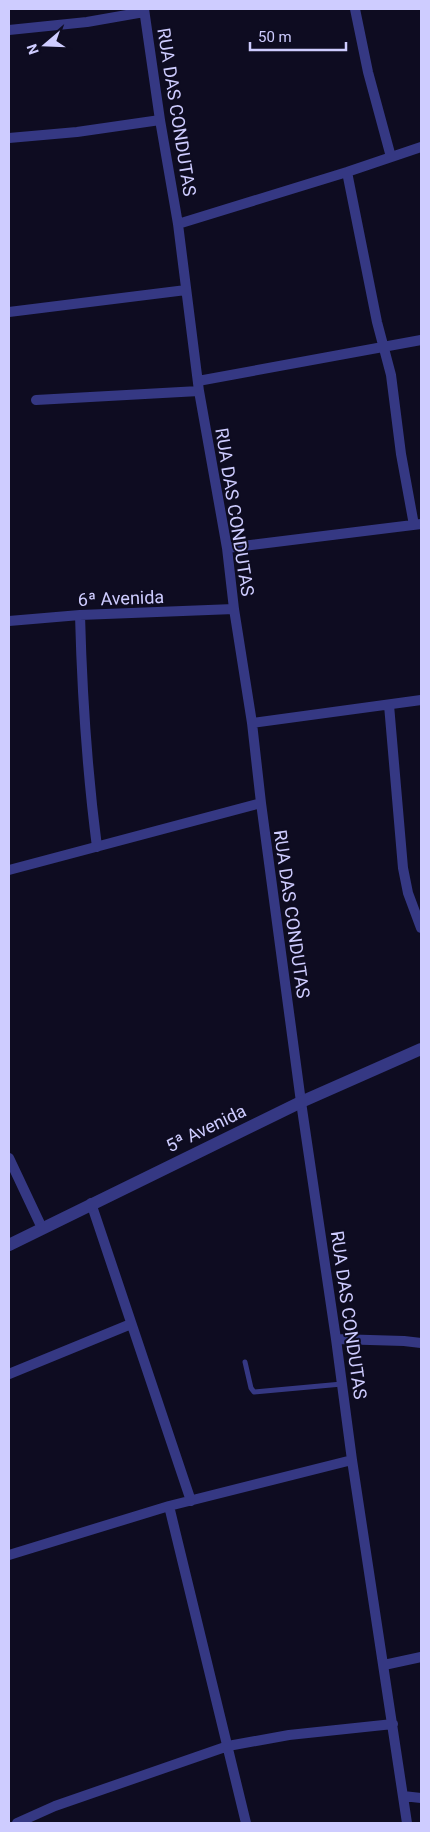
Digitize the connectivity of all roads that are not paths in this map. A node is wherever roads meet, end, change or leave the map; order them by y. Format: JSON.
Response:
{"nodes":[{"id":1,"x":355,"y":9,"type":"edge"},
{"id":2,"x":144,"y":10,"type":"edge"},
{"id":3,"x":9,"y":30,"type":"edge"},
{"id":4,"x":160,"y":120,"type":"junction"},
{"id":5,"x":9,"y":138,"type":"edge"},
{"id":6,"x":421,"y":147,"type":"edge"},
{"id":7,"x":391,"y":158,"type":"junction"},
{"id":8,"x":347,"y":172,"type":"junction"},
{"id":9,"x":178,"y":224,"type":"junction"},
{"id":10,"x":186,"y":290,"type":"junction"},
{"id":11,"x":9,"y":312,"type":"edge"},
{"id":12,"x":421,"y":340,"type":"edge"},
{"id":13,"x":385,"y":348,"type":"junction"},
{"id":14,"x":198,"y":386,"type":"junction"},
{"id":15,"x":36,"y":400,"type":"dead end"},
{"id":16,"x":418,"y":525,"type":"edge"},
{"id":17,"x":227,"y":548,"type":"junction"},
{"id":18,"x":234,"y":609,"type":"junction"},
{"id":19,"x":80,"y":615,"type":"junction"},
{"id":20,"x":9,"y":621,"type":"edge"},
{"id":21,"x":421,"y":700,"type":"edge"},
{"id":22,"x":389,"y":705,"type":"junction"},
{"id":23,"x":252,"y":724,"type":"junction"},
{"id":24,"x":261,"y":803,"type":"junction"},
{"id":25,"x":97,"y":847,"type":"junction"},
{"id":26,"x":9,"y":870,"type":"edge"},
{"id":27,"x":421,"y":928,"type":"edge"},
{"id":28,"x":421,"y":1048,"type":"edge"},
{"id":29,"x":301,"y":1102,"type":"junction"},
{"id":30,"x":9,"y":1158,"type":"edge"},
{"id":31,"x":91,"y":1203,"type":"junction"},
{"id":32,"x":42,"y":1228,"type":"junction"},
{"id":33,"x":9,"y":1245,"type":"edge"},
{"id":34,"x":131,"y":1324,"type":"junction"},
{"id":35,"x":336,"y":1339,"type":"junction"},
{"id":36,"x":421,"y":1343,"type":"edge"},
{"id":37,"x":245,"y":1362,"type":"dead end"},
{"id":38,"x":9,"y":1374,"type":"edge"},
{"id":39,"x":342,"y":1384,"type":"junction"},
{"id":40,"x":352,"y":1460,"type":"junction"},
{"id":41,"x":191,"y":1501,"type":"junction"},
{"id":42,"x":169,"y":1506,"type":"junction"},
{"id":43,"x":9,"y":1555,"type":"edge"},
{"id":44,"x":421,"y":1658,"type":"edge"},
{"id":45,"x":384,"y":1665,"type":"junction"},
{"id":46,"x":393,"y":1724,"type":"junction"},
{"id":47,"x":228,"y":1746,"type":"junction"},
{"id":48,"x":404,"y":1796,"type":"junction"},
{"id":49,"x":421,"y":1798,"type":"edge"},
{"id":50,"x":17,"y":1823,"type":"edge"},
{"id":51,"x":246,"y":1823,"type":"edge"},
{"id":52,"x":407,"y":1823,"type":"edge"}],
"edges":[{"from":1,"to":7,"type":"street"},
{"from":2,"to":3,"type":"street"},
{"from":2,"to":4,"type":"street","name":"RUA DAS CONDUTAS"},
{"from":4,"to":5,"type":"street"},
{"from":4,"to":9,"type":"street","name":"RUA DAS CONDUTAS"},
{"from":6,"to":7,"type":"street"},
{"from":7,"to":8,"type":"street"},
{"from":8,"to":9,"type":"street"},
{"from":8,"to":13,"type":"street"},
{"from":9,"to":10,"type":"street","name":"RUA DAS CONDUTAS"},
{"from":10,"to":11,"type":"street"},
{"from":10,"to":14,"type":"street","name":"RUA DAS CONDUTAS"},
{"from":12,"to":13,"type":"street"},
{"from":13,"to":14,"type":"street"},
{"from":13,"to":16,"type":"street"},
{"from":14,"to":15,"type":"street"},
{"from":14,"to":17,"type":"street","name":"RUA DAS CONDUTAS"},
{"from":16,"to":17,"type":"street"},
{"from":17,"to":18,"type":"street","name":"RUA DAS CONDUTAS"},
{"from":18,"to":19,"type":"street","name":"6ª Avenida"},
{"from":18,"to":23,"type":"street","name":"RUA DAS CONDUTAS"},
{"from":19,"to":20,"type":"street","name":"6ª Avenida"},
{"from":19,"to":25,"type":"street"},
{"from":21,"to":22,"type":"street"},
{"from":22,"to":23,"type":"street"},
{"from":22,"to":27,"type":"street"},
{"from":23,"to":24,"type":"street","name":"RUA DAS CONDUTAS"},
{"from":24,"to":25,"type":"street"},
{"from":24,"to":29,"type":"street","name":"RUA DAS CONDUTAS"},
{"from":25,"to":26,"type":"street"},
{"from":28,"to":29,"type":"street","name":"5ª Avenida"},
{"from":29,"to":31,"type":"street","name":"5ª Avenida"},
{"from":29,"to":35,"type":"street","name":"RUA DAS CONDUTAS"},
{"from":30,"to":32,"type":"street"},
{"from":31,"to":32,"type":"street","name":"5ª Avenida"},
{"from":31,"to":34,"type":"street"},
{"from":32,"to":33,"type":"street","name":"5ª Avenida"},
{"from":34,"to":38,"type":"street"},
{"from":34,"to":41,"type":"street"},
{"from":35,"to":36,"type":"street"},
{"from":35,"to":39,"type":"street","name":"RUA DAS CONDUTAS"},
{"from":37,"to":39,"type":"lane"},
{"from":39,"to":40,"type":"street","name":"RUA DAS CONDUTAS"},
{"from":40,"to":41,"type":"street"},
{"from":40,"to":45,"type":"street","name":"RUA DAS CONDUTAS"},
{"from":41,"to":42,"type":"street"},
{"from":42,"to":43,"type":"street"},
{"from":42,"to":47,"type":"street"},
{"from":44,"to":45,"type":"street"},
{"from":45,"to":46,"type":"street","name":"RUA DAS CONDUTAS"},
{"from":46,"to":47,"type":"street"},
{"from":46,"to":48,"type":"street","name":"RUA DAS CONDUTAS"},
{"from":47,"to":50,"type":"street"},
{"from":47,"to":51,"type":"street"},
{"from":48,"to":49,"type":"street"},
{"from":48,"to":52,"type":"street","name":"RUA DAS CONDUTAS"}]}
